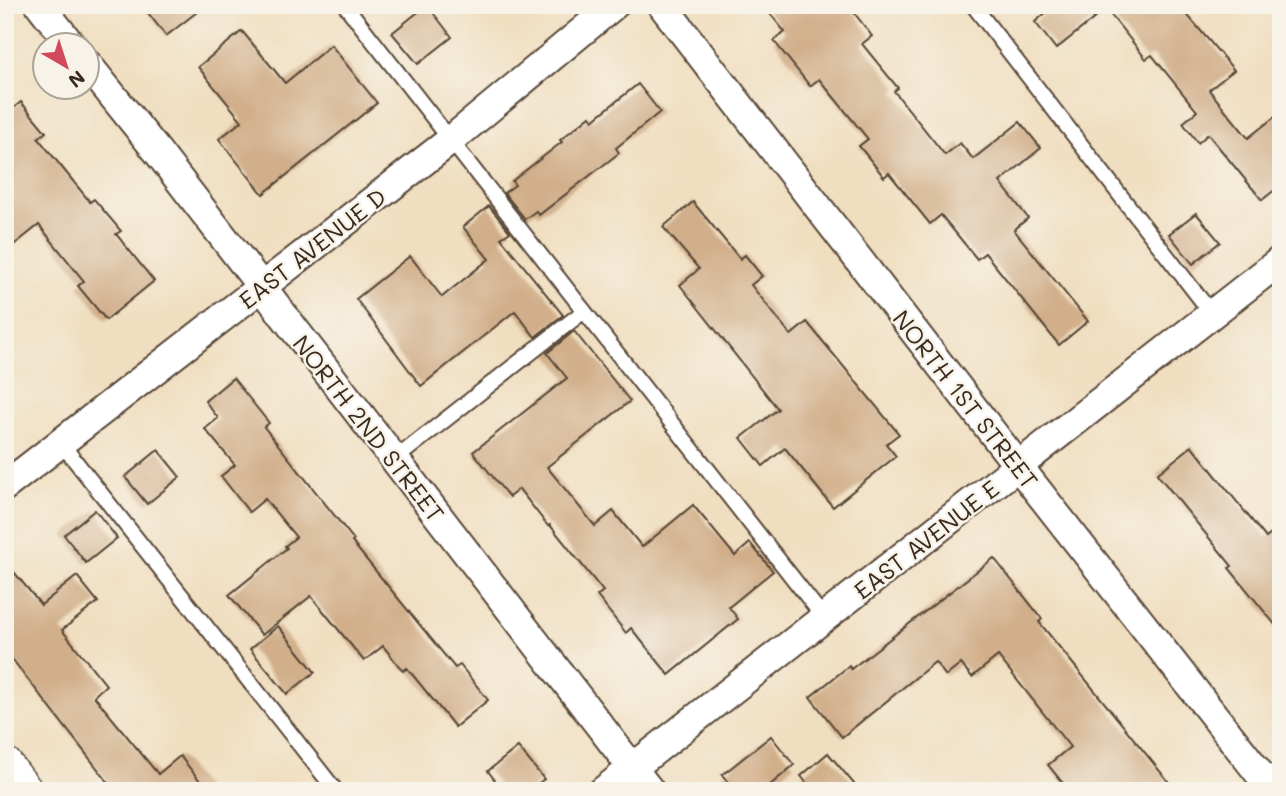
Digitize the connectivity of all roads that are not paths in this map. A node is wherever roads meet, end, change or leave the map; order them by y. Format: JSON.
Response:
{"nodes":[{"id":1,"x":40,"y":5,"type":"edge"},
{"id":2,"x":345,"y":5,"type":"edge"},
{"id":3,"x":614,"y":5,"type":"edge"},
{"id":4,"x":662,"y":5,"type":"edge"},
{"id":5,"x":973,"y":5,"type":"edge"},
{"id":6,"x":61,"y":32,"type":"edge"},
{"id":7,"x":102,"y":83,"type":"edge"},
{"id":8,"x":451,"y":140,"type":"junction"},
{"id":9,"x":1281,"y":260,"type":"edge"},
{"id":10,"x":261,"y":288,"type":"junction"},
{"id":11,"x":584,"y":311,"type":"junction"},
{"id":12,"x":1212,"y":314,"type":"junction"},
{"id":13,"x":61,"y":443,"type":"junction"},
{"id":14,"x":394,"y":460,"type":"junction"},
{"id":15,"x":1019,"y":467,"type":"junction"},
{"id":16,"x":5,"y":486,"type":"edge"},
{"id":17,"x":824,"y":618,"type":"junction"},
{"id":18,"x":5,"y":765,"type":"edge"},
{"id":19,"x":632,"y":768,"type":"junction"},
{"id":20,"x":25,"y":791,"type":"edge"},
{"id":21,"x":336,"y":791,"type":"edge"},
{"id":22,"x":603,"y":791,"type":"edge"},
{"id":23,"x":650,"y":791,"type":"edge"},
{"id":24,"x":1273,"y":791,"type":"edge"}],
"edges":[{"from":1,"to":6,"type":"street"},
{"from":2,"to":8,"type":"lane"},
{"from":3,"to":8,"type":"street","name":"EAST AVENUE D"},
{"from":4,"to":15,"type":"street","name":"NORTH 1ST STREET"},
{"from":5,"to":12,"type":"lane"},
{"from":7,"to":10,"type":"street","name":"NORTH 2ND STREET"},
{"from":8,"to":10,"type":"street","name":"EAST AVENUE D"},
{"from":8,"to":11,"type":"lane"},
{"from":9,"to":12,"type":"street","name":"EAST AVENUE E"},
{"from":10,"to":13,"type":"street","name":"EAST AVENUE D"},
{"from":10,"to":14,"type":"street","name":"NORTH 2ND STREET"},
{"from":11,"to":14,"type":"lane"},
{"from":11,"to":17,"type":"lane"},
{"from":12,"to":15,"type":"street","name":"EAST AVENUE E"},
{"from":13,"to":16,"type":"street","name":"EAST AVENUE D"},
{"from":13,"to":21,"type":"lane"},
{"from":14,"to":19,"type":"street","name":"NORTH 2ND STREET"},
{"from":15,"to":17,"type":"street","name":"EAST AVENUE E"},
{"from":15,"to":24,"type":"street","name":"NORTH 1ST STREET"},
{"from":17,"to":19,"type":"street","name":"EAST AVENUE E"},
{"from":18,"to":20,"type":"street"},
{"from":19,"to":22,"type":"street","name":"EAST AVENUE E"},
{"from":19,"to":23,"type":"street","name":"NORTH 2ND STREET"}]}
